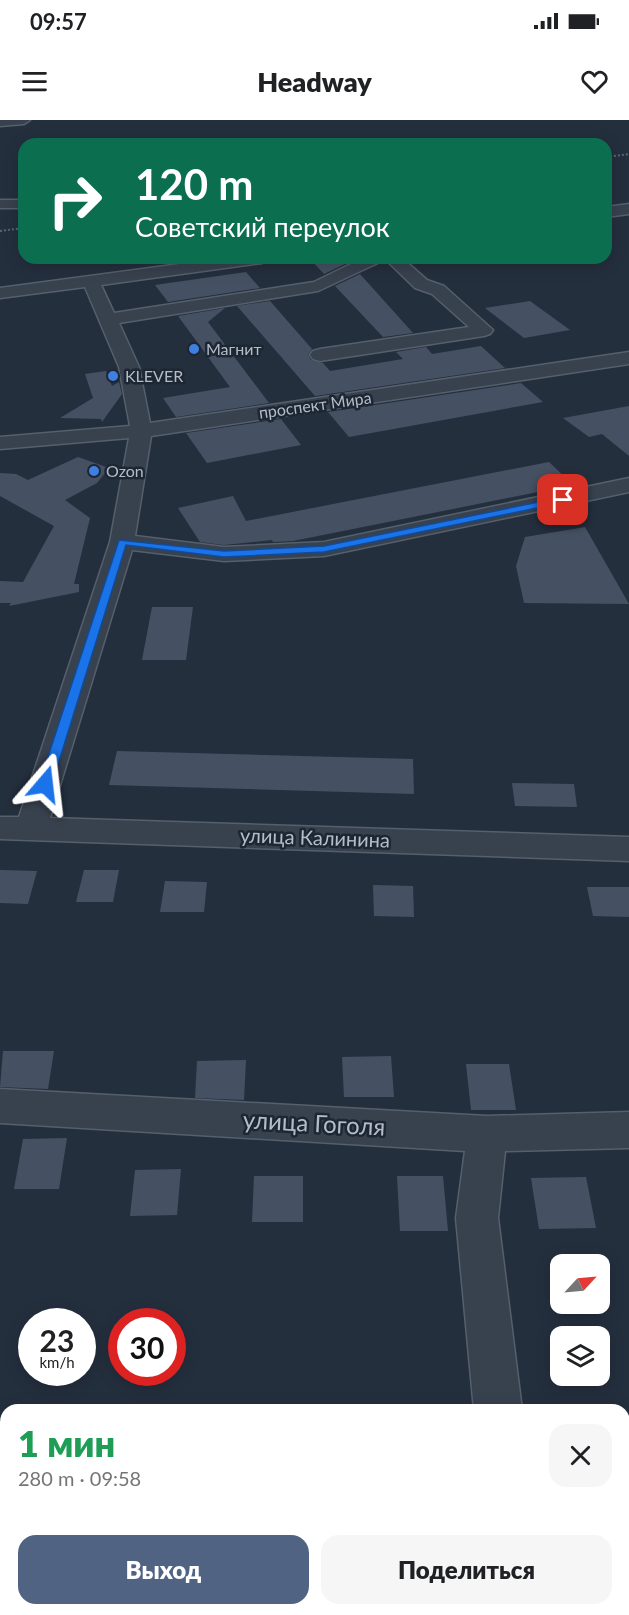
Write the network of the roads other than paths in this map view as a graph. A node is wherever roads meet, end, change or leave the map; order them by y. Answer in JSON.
{"nodes":[{"id":1,"x":24,"y":120,"type":"edge"},
{"id":2,"x":0,"y":122,"type":"edge"},
{"id":3,"x":0,"y":204,"type":"edge"},
{"id":4,"x":18,"y":204,"type":"edge"},
{"id":5,"x":629,"y":209,"type":"edge"},
{"id":6,"x":612,"y":211,"type":"edge"},
{"id":7,"x":217,"y":264,"type":"edge"},
{"id":8,"x":364,"y":264,"type":"edge"},
{"id":9,"x":399,"y":264,"type":"edge"},
{"id":10,"x":91,"y":281,"type":"junction"},
{"id":11,"x":0,"y":293,"type":"edge"},
{"id":12,"x":108,"y":319,"type":"junction"},
{"id":13,"x":320,"y":355,"type":"dead end"},
{"id":14,"x":629,"y":358,"type":"edge"},
{"id":15,"x":141,"y":430,"type":"junction"},
{"id":16,"x":0,"y":443,"type":"edge"},
{"id":17,"x":629,"y":485,"type":"edge"},
{"id":18,"x":122,"y":542,"type":"junction"},
{"id":19,"x":16,"y":828,"type":"edge"},
{"id":20,"x":629,"y":849,"type":"edge"},
{"id":21,"x":0,"y":1106,"type":"edge"},
{"id":22,"x":629,"y":1130,"type":"edge"},
{"id":23,"x":487,"y":1134,"type":"junction"},
{"id":24,"x":497,"y":1404,"type":"edge"}],
"edges":[{"from":1,"to":2,"type":"street"},
{"from":3,"to":4,"type":"street"},
{"from":5,"to":6,"type":"street"},
{"from":7,"to":10,"type":"street"},
{"from":8,"to":12,"type":"street"},
{"from":9,"to":13,"type":"street"},
{"from":10,"to":11,"type":"street"},
{"from":10,"to":12,"type":"street"},
{"from":12,"to":15,"type":"street"},
{"from":14,"to":15,"type":"street","name":"проспект Мира"},
{"from":15,"to":16,"type":"street","name":"проспект Мира"},
{"from":15,"to":18,"type":"street"},
{"from":17,"to":18,"type":"street"},
{"from":18,"to":19,"type":"street"},
{"from":19,"to":20,"type":"street","name":"улица Калинина"},
{"from":21,"to":23,"type":"street","name":"улица Гоголя"},
{"from":22,"to":23,"type":"street","name":"улица Гоголя"},
{"from":23,"to":24,"type":"street"}]}
